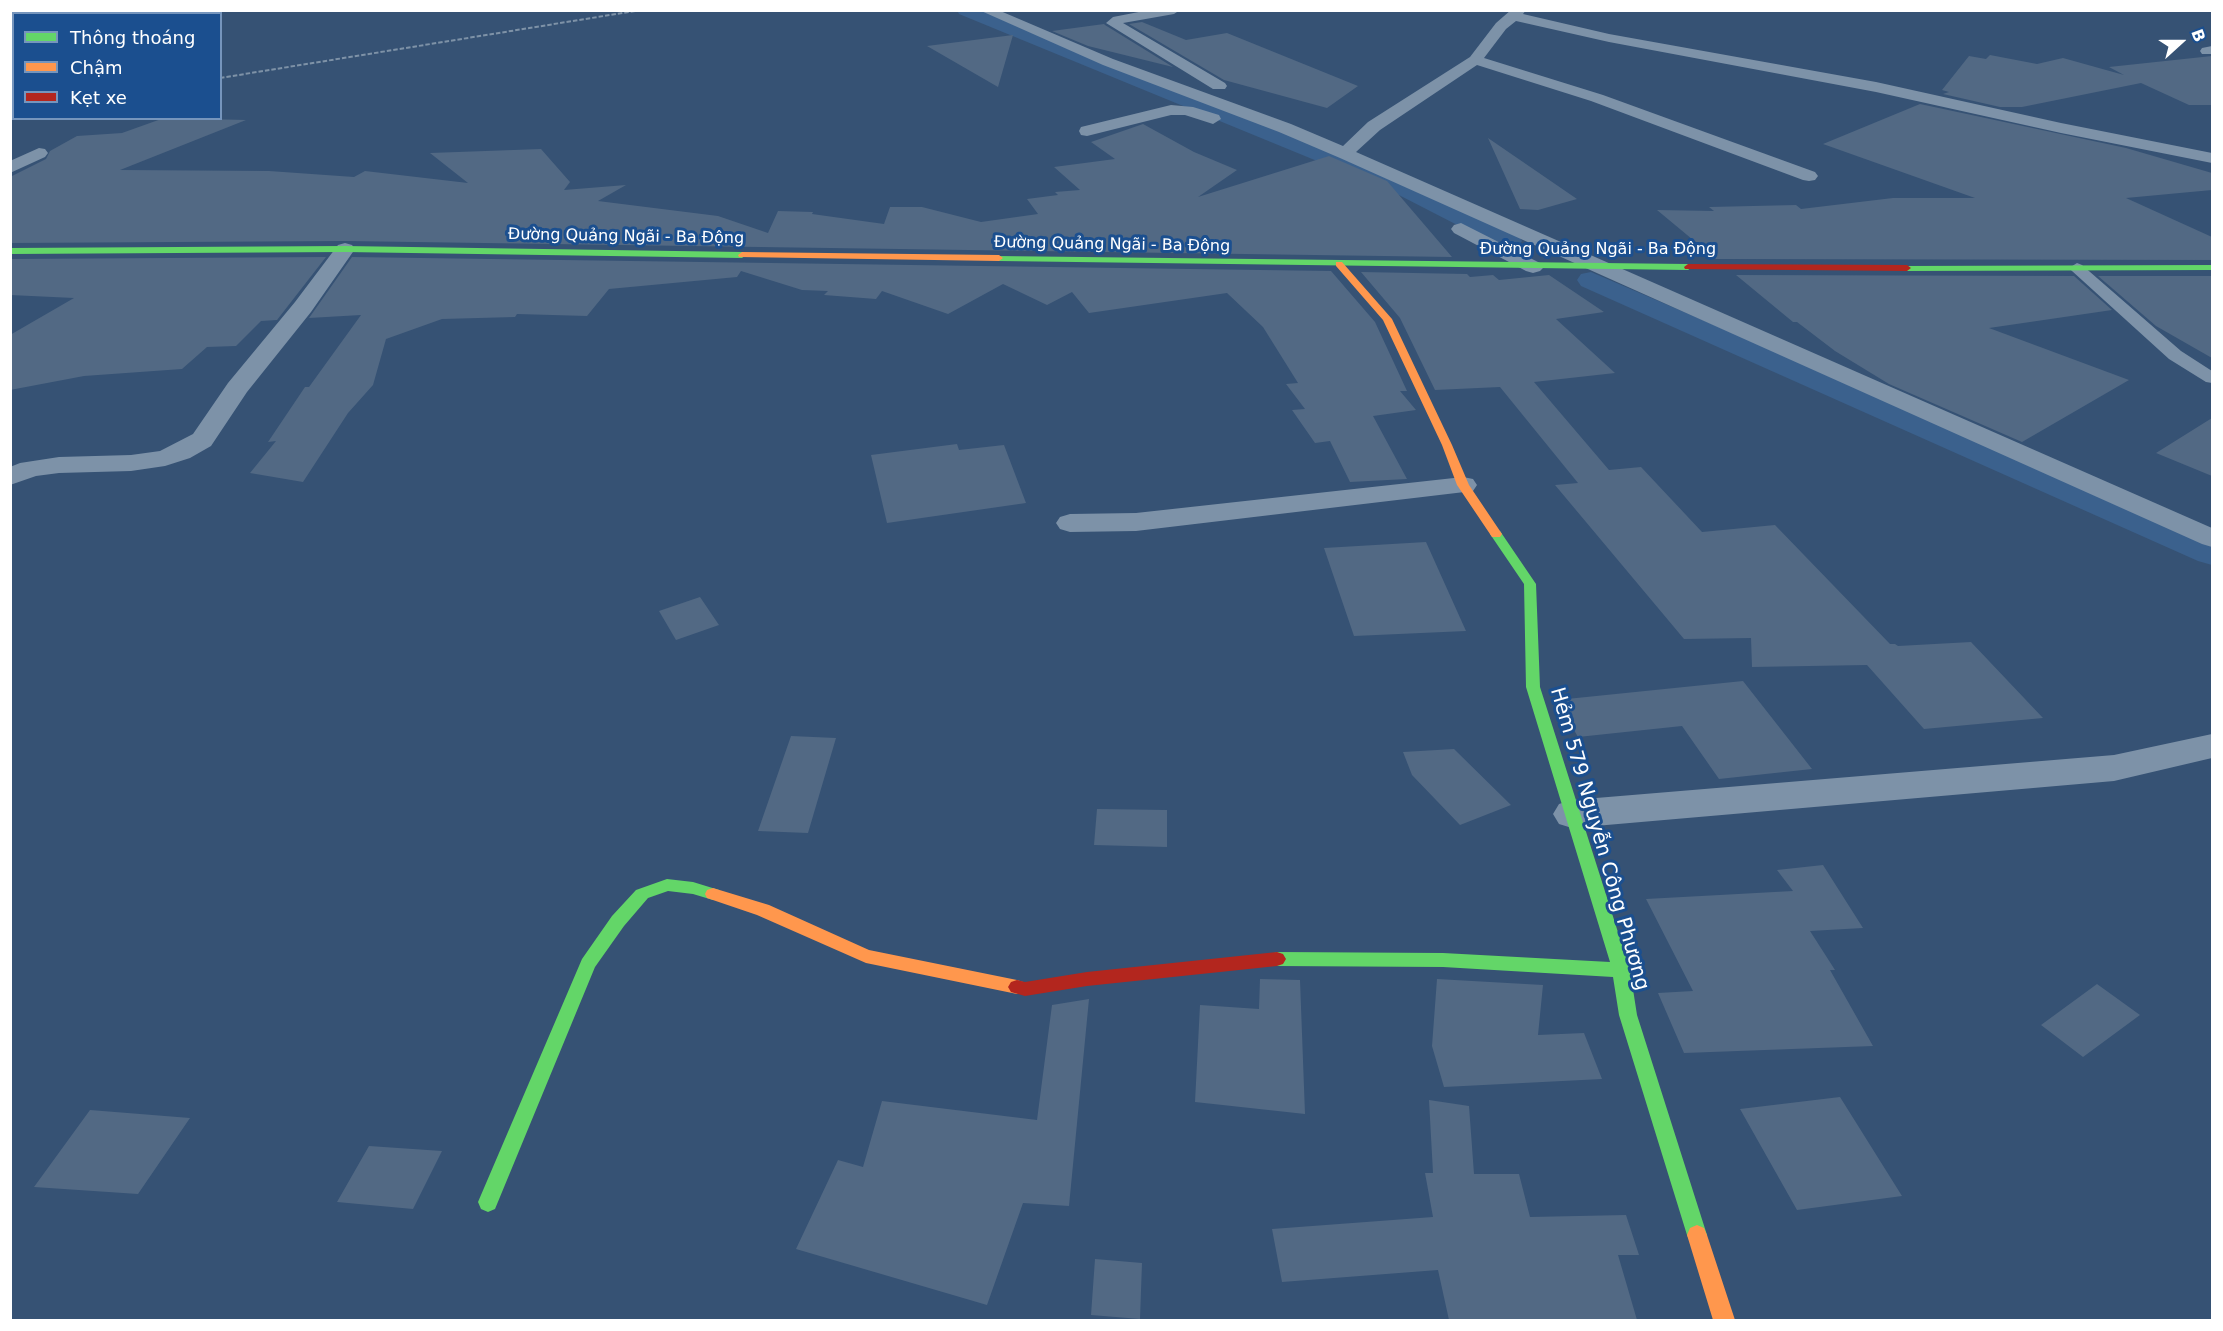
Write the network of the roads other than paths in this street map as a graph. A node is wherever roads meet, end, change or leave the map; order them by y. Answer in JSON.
{"nodes":[{"id":1,"x":985,"y":10,"type":"edge"},
{"id":2,"x":1174,"y":10,"type":"edge"},
{"id":3,"x":1515,"y":12,"type":"edge"},
{"id":4,"x":1475,"y":60,"type":"junction"},
{"id":5,"x":1805,"y":62,"type":"dead end"},
{"id":6,"x":1978,"y":110,"type":"junction"},
{"id":7,"x":1218,"y":114,"type":"junction"},
{"id":8,"x":1087,"y":131,"type":"dead end"},
{"id":9,"x":39,"y":153,"type":"dead end"},
{"id":10,"x":1346,"y":154,"type":"junction"},
{"id":11,"x":2212,"y":158,"type":"edge"},
{"id":12,"x":10,"y":168,"type":"edge"},
{"id":13,"x":1809,"y":176,"type":"dead end"},
{"id":14,"x":1448,"y":223,"type":"dead end"},
{"id":15,"x":345,"y":249,"type":"junction"},
{"id":16,"x":10,"y":251,"type":"edge"},
{"id":17,"x":1339,"y":264,"type":"junction"},
{"id":18,"x":1533,"y":267,"type":"junction"},
{"id":19,"x":1599,"y":267,"type":"junction"},
{"id":20,"x":2077,"y":267,"type":"junction"},
{"id":21,"x":2212,"y":268,"type":"edge"},
{"id":22,"x":2212,"y":378,"type":"edge"},
{"id":23,"x":10,"y":477,"type":"edge"},
{"id":24,"x":1463,"y":485,"type":"junction"},
{"id":25,"x":1070,"y":523,"type":"dead end"},
{"id":26,"x":2212,"y":538,"type":"edge"},
{"id":27,"x":2212,"y":746,"type":"edge"},
{"id":28,"x":1572,"y":814,"type":"junction"},
{"id":29,"x":1621,"y":970,"type":"junction"},
{"id":30,"x":488,"y":1202,"type":"dead end"},
{"id":31,"x":1724,"y":1320,"type":"edge"}],
"edges":[{"from":1,"to":7,"type":"street"},
{"from":2,"to":7,"type":"street"},
{"from":3,"to":4,"type":"street"},
{"from":3,"to":6,"type":"street"},
{"from":4,"to":10,"type":"street"},
{"from":4,"to":13,"type":"street"},
{"from":5,"to":6,"type":"street"},
{"from":6,"to":11,"type":"street"},
{"from":7,"to":8,"type":"street"},
{"from":7,"to":10,"type":"street"},
{"from":9,"to":12,"type":"street"},
{"from":10,"to":19,"type":"street"},
{"from":14,"to":18,"type":"street"},
{"from":15,"to":16,"type":"main road","name":"Đường Quảng Ngãi - Ba Động"},
{"from":15,"to":17,"type":"main road","name":"Đường Quảng Ngãi - Ba Động"},
{"from":15,"to":23,"type":"street"},
{"from":17,"to":18,"type":"main road","name":"Đường Quảng Ngãi - Ba Động"},
{"from":17,"to":24,"type":"main road","name":"Hẻm 579 Nguyễn Công Phương"},
{"from":18,"to":19,"type":"main road","name":"Đường Quảng Ngãi - Ba Động"},
{"from":19,"to":20,"type":"main road","name":"Đường Quảng Ngãi - Ba Động"},
{"from":19,"to":26,"type":"street"},
{"from":20,"to":21,"type":"main road","name":"Đường Quảng Ngãi - Ba Động"},
{"from":20,"to":22,"type":"lane"},
{"from":24,"to":25,"type":"street"},
{"from":24,"to":28,"type":"main road","name":"Hẻm 579 Nguyễn Công Phương"},
{"from":27,"to":28,"type":"street"},
{"from":28,"to":29,"type":"main road","name":"Hẻm 579 Nguyễn Công Phương"},
{"from":29,"to":30,"type":"main road"},
{"from":29,"to":31,"type":"main road","name":"Hẻm 579 Nguyễn Công Phương"}]}
